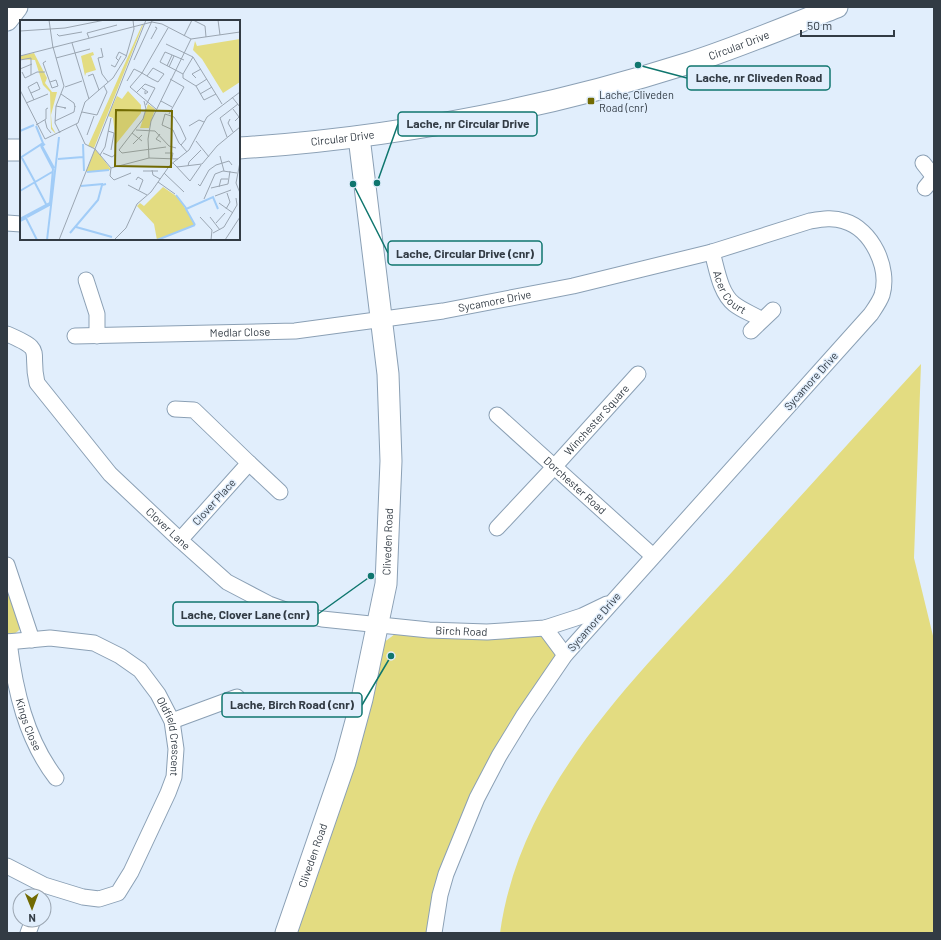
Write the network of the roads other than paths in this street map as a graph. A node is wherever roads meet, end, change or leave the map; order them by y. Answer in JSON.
{"nodes":[{"id":1,"x":17,"y":7,"type":"edge"},
{"id":2,"x":836,"y":7,"type":"edge"},
{"id":3,"x":7,"y":20,"type":"edge"},
{"id":4,"x":359,"y":137,"type":"junction"},
{"id":5,"x":240,"y":148,"type":"edge"},
{"id":6,"x":7,"y":150,"type":"edge"},
{"id":7,"x":20,"y":150,"type":"edge"},
{"id":8,"x":923,"y":163,"type":"dead end"},
{"id":9,"x":931,"y":181,"type":"edge"},
{"id":10,"x":7,"y":223,"type":"edge"},
{"id":11,"x":20,"y":224,"type":"edge"},
{"id":12,"x":712,"y":252,"type":"junction"},
{"id":13,"x":86,"y":280,"type":"dead end"},
{"id":14,"x":381,"y":319,"type":"junction"},
{"id":15,"x":751,"y":331,"type":"dead end"},
{"id":16,"x":7,"y":334,"type":"edge"},
{"id":17,"x":75,"y":336,"type":"dead end"},
{"id":18,"x":97,"y":336,"type":"junction"},
{"id":19,"x":638,"y":374,"type":"dead end"},
{"id":20,"x":181,"y":405,"type":"dead end"},
{"id":21,"x":497,"y":415,"type":"dead end"},
{"id":22,"x":249,"y":463,"type":"junction"},
{"id":23,"x":555,"y":466,"type":"junction"},
{"id":24,"x":280,"y":492,"type":"dead end"},
{"id":25,"x":497,"y":528,"type":"dead end"},
{"id":26,"x":180,"y":540,"type":"junction"},
{"id":27,"x":653,"y":556,"type":"junction"},
{"id":28,"x":7,"y":565,"type":"edge"},
{"id":29,"x":613,"y":600,"type":"junction"},
{"id":30,"x":378,"y":626,"type":"junction"},
{"id":31,"x":545,"y":628,"type":"junction"},
{"id":32,"x":32,"y":640,"type":"junction"},
{"id":33,"x":8,"y":642,"type":"edge"},
{"id":34,"x":565,"y":655,"type":"junction"},
{"id":35,"x":237,"y":697,"type":"dead end"},
{"id":36,"x":172,"y":720,"type":"junction"},
{"id":37,"x":56,"y":778,"type":"dead end"},
{"id":38,"x":7,"y":866,"type":"edge"},
{"id":39,"x":39,"y":888,"type":"edge"},
{"id":40,"x":52,"y":892,"type":"edge"},
{"id":41,"x":286,"y":933,"type":"edge"},
{"id":42,"x":434,"y":933,"type":"edge"}],
"edges":[{"from":1,"to":3,"type":"street"},
{"from":2,"to":4,"type":"street","name":"Circular Drive"},
{"from":4,"to":5,"type":"street","name":"Circular Drive"},
{"from":4,"to":14,"type":"street","name":"Cliveden Road"},
{"from":6,"to":7,"type":"street"},
{"from":8,"to":9,"type":"street"},
{"from":10,"to":11,"type":"street"},
{"from":12,"to":14,"type":"street","name":"Sycamore Drive"},
{"from":12,"to":15,"type":"street","name":"Acer Court"},
{"from":12,"to":27,"type":"street","name":"Sycamore Drive"},
{"from":13,"to":18,"type":"street"},
{"from":14,"to":18,"type":"street","name":"Medlar Close"},
{"from":14,"to":30,"type":"street","name":"Cliveden Road"},
{"from":16,"to":26,"type":"street","name":"Clover Lane"},
{"from":17,"to":18,"type":"street","name":"Medlar Close"},
{"from":19,"to":23,"type":"street","name":"Winchester Square"},
{"from":20,"to":22,"type":"street"},
{"from":21,"to":23,"type":"street","name":"Dorchester Road"},
{"from":22,"to":24,"type":"street"},
{"from":22,"to":26,"type":"street","name":"Clover Place"},
{"from":23,"to":25,"type":"street","name":"Winchester Square"},
{"from":23,"to":27,"type":"street","name":"Dorchester Road"},
{"from":26,"to":30,"type":"street","name":"Clover Lane"},
{"from":27,"to":29,"type":"street","name":"Sycamore Drive"},
{"from":28,"to":32,"type":"street"},
{"from":29,"to":31,"type":"street","name":"Birch Road"},
{"from":29,"to":34,"type":"street","name":"Sycamore Drive"},
{"from":30,"to":31,"type":"street","name":"Birch Road"},
{"from":30,"to":41,"type":"street","name":"Cliveden Road"},
{"from":31,"to":34,"type":"street"},
{"from":32,"to":33,"type":"street","name":"Oldfield Crescent"},
{"from":32,"to":36,"type":"street","name":"Oldfield Crescent"},
{"from":33,"to":37,"type":"street","name":"Kings Close"},
{"from":34,"to":42,"type":"street","name":"Sycamore Drive"},
{"from":35,"to":36,"type":"street"},
{"from":36,"to":40,"type":"street","name":"Oldfield Crescent"},
{"from":38,"to":39,"type":"street","name":"Oldfield Crescent"}]}
